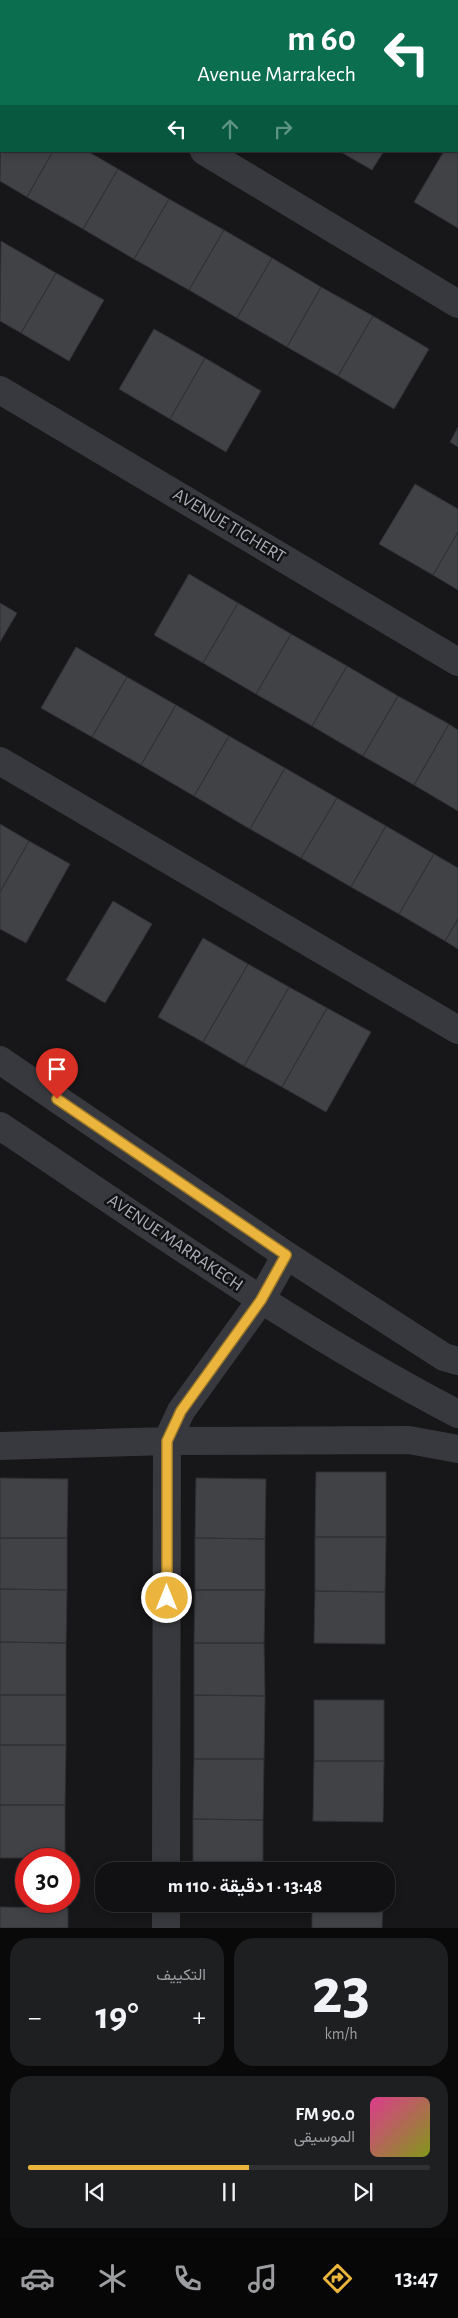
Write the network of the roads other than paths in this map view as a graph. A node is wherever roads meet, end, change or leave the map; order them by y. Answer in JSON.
{"nodes":[{"id":1,"x":206,"y":152,"type":"edge"},
{"id":2,"x":458,"y":304,"type":"edge"},
{"id":3,"x":0,"y":390,"type":"edge"},
{"id":4,"x":458,"y":662,"type":"edge"},
{"id":5,"x":0,"y":761,"type":"edge"},
{"id":6,"x":458,"y":1030,"type":"edge"},
{"id":7,"x":2,"y":1067,"type":"edge"},
{"id":8,"x":0,"y":1126,"type":"edge"},
{"id":9,"x":286,"y":1255,"type":"junction"},
{"id":10,"x":261,"y":1300,"type":"junction"},
{"id":11,"x":458,"y":1361,"type":"edge"},
{"id":12,"x":458,"y":1414,"type":"edge"},
{"id":13,"x":167,"y":1441,"type":"junction"},
{"id":14,"x":0,"y":1446,"type":"edge"},
{"id":15,"x":458,"y":1449,"type":"edge"},
{"id":16,"x":166,"y":1862,"type":"edge"},
{"id":17,"x":166,"y":1912,"type":"edge"},
{"id":18,"x":166,"y":1928,"type":"edge"}],
"edges":[{"from":1,"to":2,"type":"street"},
{"from":3,"to":4,"type":"street","name":"AVENUE TIGHERT"},
{"from":5,"to":6,"type":"street"},
{"from":7,"to":9,"type":"street"},
{"from":8,"to":10,"type":"street","name":"AVENUE MARRAKECH"},
{"from":9,"to":10,"type":"street"},
{"from":9,"to":11,"type":"street"},
{"from":10,"to":12,"type":"street","name":"AVENUE MARRAKECH"},
{"from":10,"to":13,"type":"street"},
{"from":13,"to":14,"type":"street"},
{"from":13,"to":15,"type":"street"},
{"from":13,"to":16,"type":"street"},
{"from":17,"to":18,"type":"street"}]}
